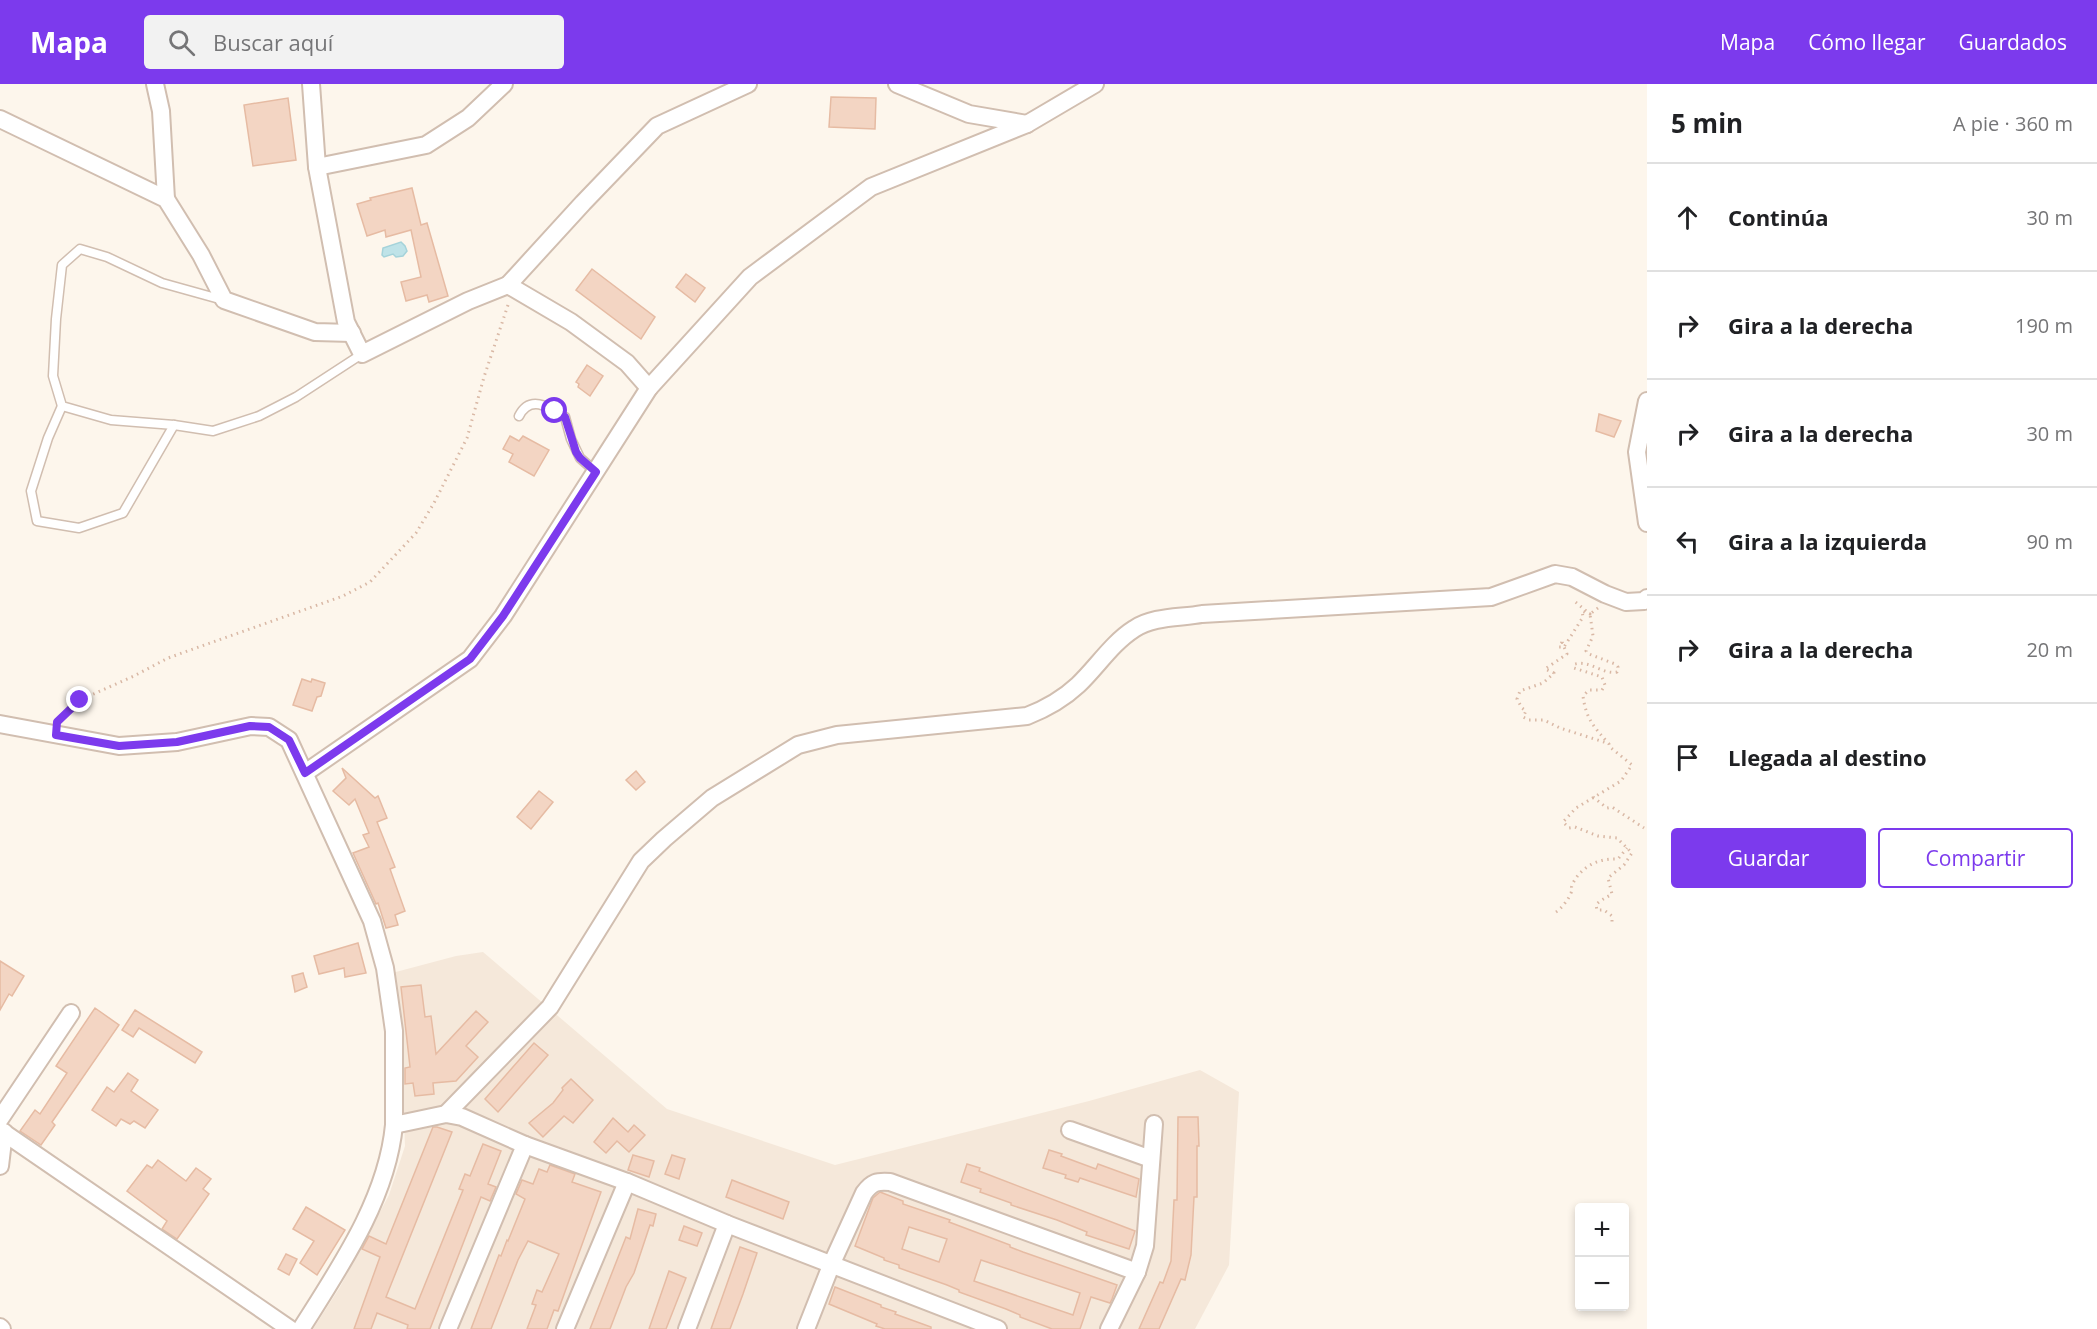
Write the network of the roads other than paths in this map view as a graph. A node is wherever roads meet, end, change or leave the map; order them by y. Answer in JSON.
{"nodes":[{"id":1,"x":155,"y":84,"type":"edge"},
{"id":2,"x":311,"y":84,"type":"edge"},
{"id":3,"x":504,"y":84,"type":"edge"},
{"id":4,"x":748,"y":84,"type":"edge"},
{"id":5,"x":897,"y":84,"type":"edge"},
{"id":6,"x":1095,"y":84,"type":"edge"},
{"id":7,"x":0,"y":119,"type":"edge"},
{"id":8,"x":1027,"y":124,"type":"junction"},
{"id":9,"x":317,"y":167,"type":"junction"},
{"id":10,"x":166,"y":199,"type":"junction"},
{"id":11,"x":511,"y":287,"type":"junction"},
{"id":12,"x":224,"y":300,"type":"junction"},
{"id":13,"x":352,"y":333,"type":"junction"},
{"id":14,"x":362,"y":354,"type":"junction"},
{"id":15,"x":649,"y":388,"type":"junction"},
{"id":16,"x":1647,"y":401,"type":"edge"},
{"id":17,"x":62,"y":406,"type":"junction"},
{"id":18,"x":519,"y":416,"type":"dead end"},
{"id":19,"x":174,"y":425,"type":"junction"},
{"id":20,"x":596,"y":472,"type":"junction"},
{"id":21,"x":1647,"y":523,"type":"edge"},
{"id":22,"x":1647,"y":598,"type":"edge"},
{"id":23,"x":0,"y":724,"type":"edge"},
{"id":24,"x":305,"y":773,"type":"junction"},
{"id":25,"x":71,"y":1013,"type":"dead end"},
{"id":26,"x":446,"y":1114,"type":"junction"},
{"id":27,"x":1154,"y":1124,"type":"dead end"},
{"id":28,"x":394,"y":1125,"type":"junction"},
{"id":29,"x":1,"y":1127,"type":"edge"},
{"id":30,"x":1070,"y":1130,"type":"dead end"},
{"id":31,"x":525,"y":1145,"type":"junction"},
{"id":32,"x":1151,"y":1160,"type":"junction"},
{"id":33,"x":0,"y":1166,"type":"edge"},
{"id":34,"x":627,"y":1182,"type":"junction"},
{"id":35,"x":727,"y":1224,"type":"junction"},
{"id":36,"x":832,"y":1263,"type":"junction"},
{"id":37,"x":1137,"y":1272,"type":"junction"},
{"id":38,"x":290,"y":1329,"type":"edge"},
{"id":39,"x":301,"y":1329,"type":"edge"},
{"id":40,"x":448,"y":1329,"type":"edge"},
{"id":41,"x":565,"y":1329,"type":"edge"},
{"id":42,"x":687,"y":1329,"type":"edge"},
{"id":43,"x":806,"y":1329,"type":"edge"},
{"id":44,"x":998,"y":1329,"type":"edge"},
{"id":45,"x":1109,"y":1329,"type":"edge"}],
"edges":[{"from":1,"to":10,"type":"street"},
{"from":2,"to":9,"type":"street"},
{"from":3,"to":9,"type":"street"},
{"from":4,"to":11,"type":"street"},
{"from":5,"to":8,"type":"street"},
{"from":6,"to":8,"type":"street"},
{"from":7,"to":10,"type":"street"},
{"from":8,"to":15,"type":"street"},
{"from":9,"to":13,"type":"street"},
{"from":10,"to":12,"type":"street"},
{"from":11,"to":14,"type":"street"},
{"from":11,"to":15,"type":"street"},
{"from":12,"to":13,"type":"street"},
{"from":12,"to":17,"type":"lane"},
{"from":13,"to":14,"type":"street"},
{"from":14,"to":19,"type":"lane"},
{"from":15,"to":20,"type":"street"},
{"from":16,"to":21,"type":"street"},
{"from":17,"to":19,"type":"lane"},
{"from":17,"to":19,"type":"lane"},
{"from":18,"to":20,"type":"lane"},
{"from":20,"to":24,"type":"street"},
{"from":22,"to":26,"type":"street"},
{"from":23,"to":24,"type":"street"},
{"from":24,"to":28,"type":"street"},
{"from":25,"to":29,"type":"street"},
{"from":26,"to":28,"type":"street"},
{"from":26,"to":31,"type":"street"},
{"from":27,"to":32,"type":"street"},
{"from":28,"to":39,"type":"street"},
{"from":29,"to":33,"type":"street"},
{"from":29,"to":38,"type":"street"},
{"from":30,"to":32,"type":"street"},
{"from":31,"to":34,"type":"street"},
{"from":31,"to":40,"type":"street"},
{"from":32,"to":37,"type":"street"},
{"from":34,"to":35,"type":"street"},
{"from":34,"to":41,"type":"street"},
{"from":35,"to":36,"type":"street"},
{"from":35,"to":42,"type":"street"},
{"from":36,"to":37,"type":"street"},
{"from":36,"to":43,"type":"street"},
{"from":36,"to":44,"type":"street"},
{"from":37,"to":45,"type":"street"}]}
